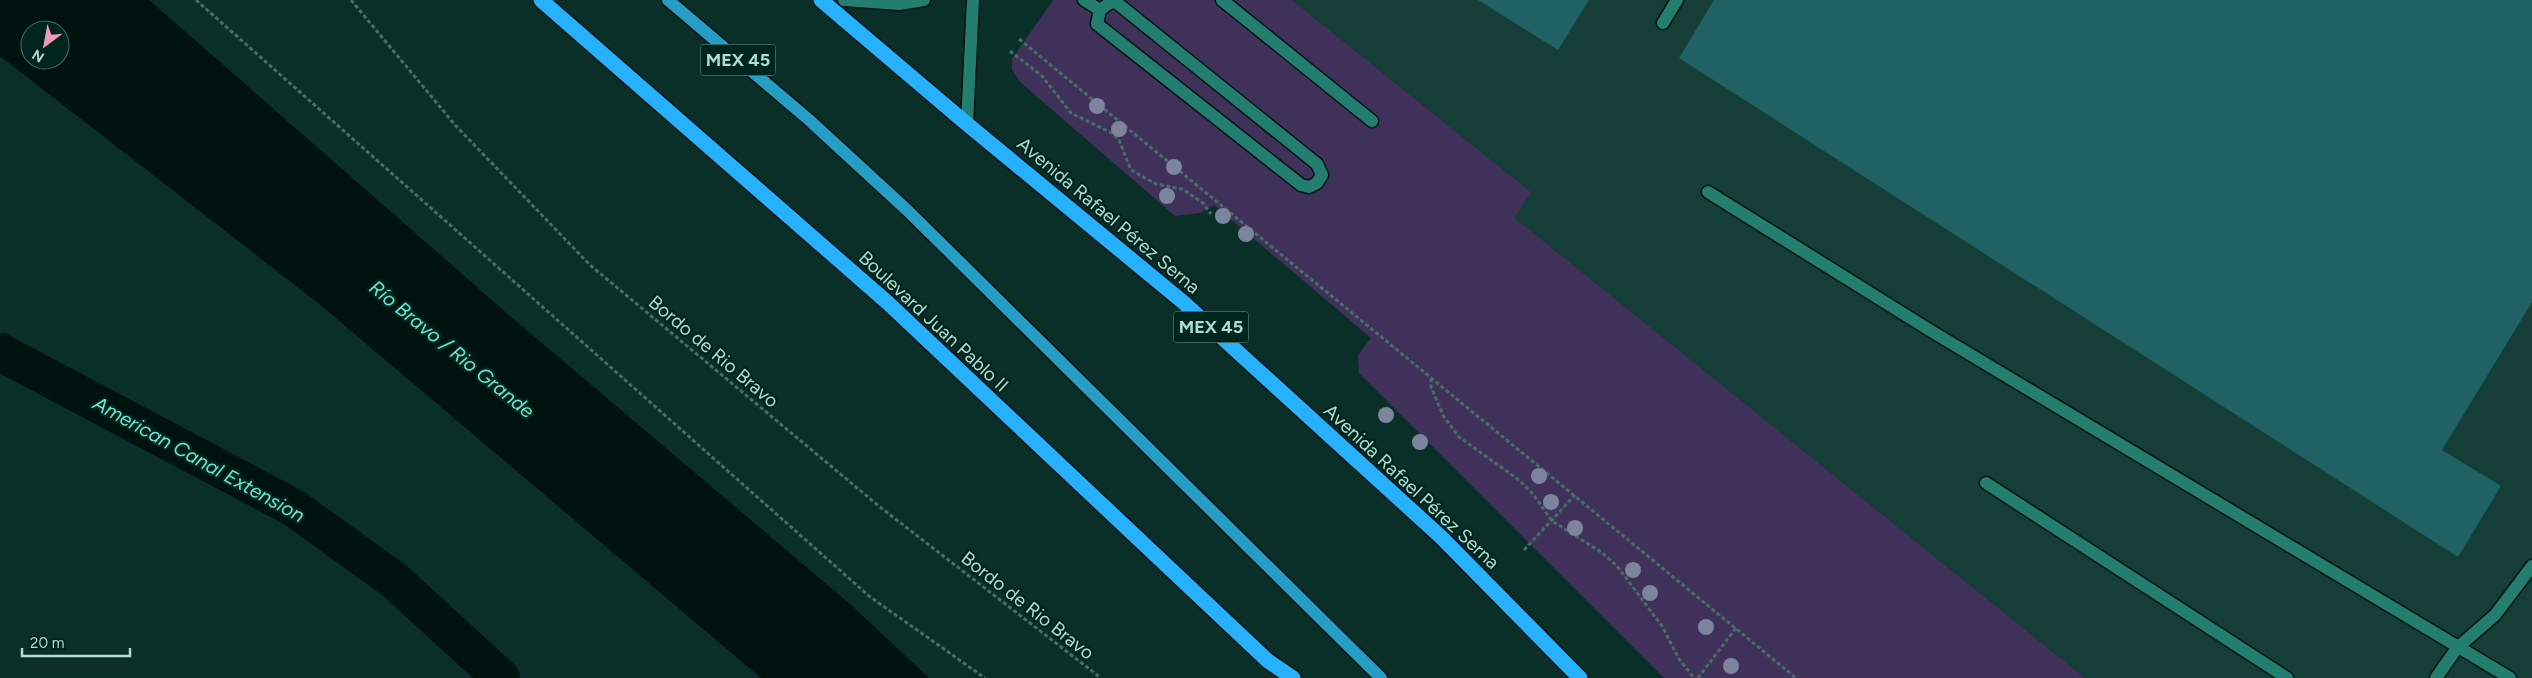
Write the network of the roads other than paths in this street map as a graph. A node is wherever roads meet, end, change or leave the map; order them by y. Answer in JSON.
{"nodes":[{"id":1,"x":540,"y":0,"type":"edge"},
{"id":2,"x":668,"y":0,"type":"edge"},
{"id":3,"x":821,"y":0,"type":"edge"},
{"id":4,"x":844,"y":0,"type":"edge"},
{"id":5,"x":924,"y":0,"type":"edge"},
{"id":6,"x":973,"y":0,"type":"edge"},
{"id":7,"x":1084,"y":0,"type":"edge"},
{"id":8,"x":1222,"y":0,"type":"edge"},
{"id":9,"x":1678,"y":0,"type":"edge"},
{"id":10,"x":1118,"y":2,"type":"edge"},
{"id":11,"x":1100,"y":10,"type":"junction"},
{"id":12,"x":1663,"y":23,"type":"dead end"},
{"id":13,"x":1372,"y":121,"type":"dead end"},
{"id":14,"x":966,"y":124,"type":"junction"},
{"id":15,"x":1708,"y":192,"type":"dead end"},
{"id":16,"x":1986,"y":483,"type":"dead end"},
{"id":17,"x":2532,"y":566,"type":"edge"},
{"id":18,"x":2457,"y":648,"type":"junction"},
{"id":19,"x":1293,"y":678,"type":"edge"},
{"id":20,"x":1381,"y":678,"type":"edge"},
{"id":21,"x":1580,"y":678,"type":"edge"},
{"id":22,"x":2287,"y":678,"type":"edge"},
{"id":23,"x":2436,"y":678,"type":"edge"},
{"id":24,"x":2510,"y":678,"type":"edge"}],
"edges":[{"from":1,"to":19,"type":"highway","name":"Boulevard Juan Pablo II"},
{"from":2,"to":20,"type":"main road","number":"MEX 45"},
{"from":3,"to":14,"type":"highway","name":"Avenida Rafael Pérez Serna","number":"MEX 45"},
{"from":4,"to":5,"type":"street"},
{"from":6,"to":14,"type":"street"},
{"from":7,"to":11,"type":"street"},
{"from":8,"to":13,"type":"street"},
{"from":9,"to":12,"type":"street"},
{"from":10,"to":11,"type":"street"},
{"from":10,"to":11,"type":"street"},
{"from":14,"to":21,"type":"highway","name":"Avenida Rafael Pérez Serna","number":"MEX 45"},
{"from":15,"to":18,"type":"street"},
{"from":16,"to":22,"type":"street"},
{"from":17,"to":18,"type":"street"},
{"from":18,"to":23,"type":"street"},
{"from":18,"to":24,"type":"street"}]}
